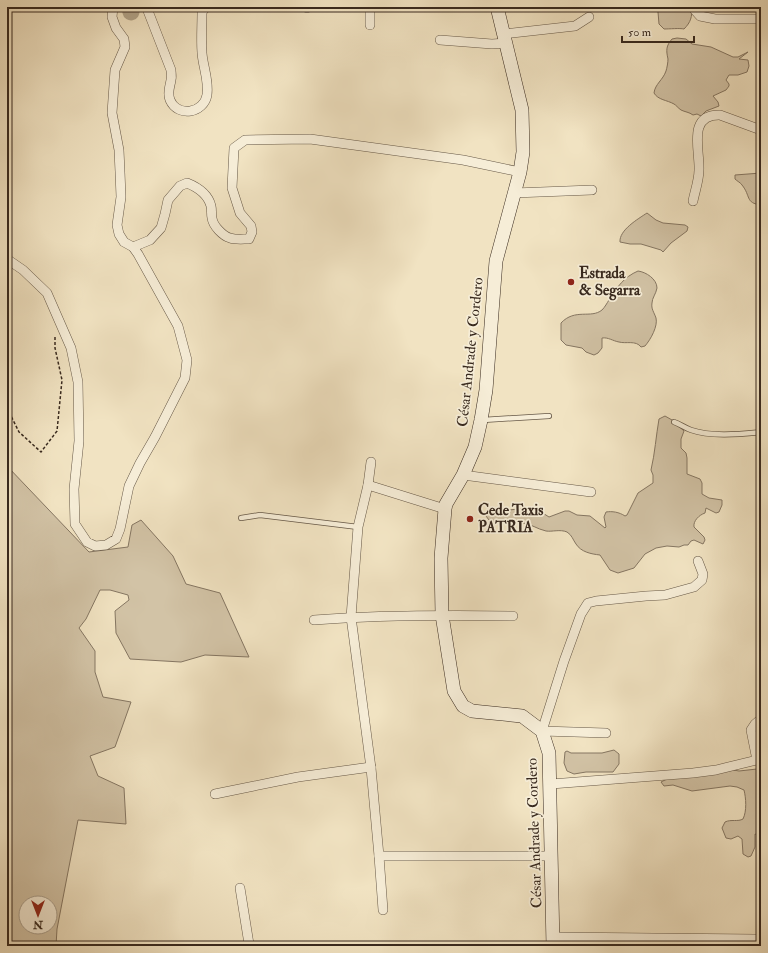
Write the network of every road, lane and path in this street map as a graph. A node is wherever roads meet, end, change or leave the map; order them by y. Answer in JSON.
{"nodes":[{"id":1,"x":113,"y":7,"type":"edge"},
{"id":2,"x":148,"y":7,"type":"edge"},
{"id":3,"x":206,"y":7,"type":"edge"},
{"id":4,"x":370,"y":7,"type":"edge"},
{"id":5,"x":497,"y":7,"type":"edge"},
{"id":6,"x":692,"y":7,"type":"edge"},
{"id":7,"x":589,"y":17,"type":"dead end"},
{"id":8,"x":761,"y":19,"type":"edge"},
{"id":9,"x":370,"y":26,"type":"dead end"},
{"id":10,"x":505,"y":39,"type":"junction"},
{"id":11,"x":440,"y":40,"type":"dead end"},
{"id":12,"x":761,"y":130,"type":"edge"},
{"id":13,"x":520,"y":172,"type":"junction"},
{"id":14,"x":592,"y":190,"type":"dead end"},
{"id":15,"x":514,"y":193,"type":"junction"},
{"id":16,"x":693,"y":200,"type":"dead end"},
{"id":17,"x":133,"y":247,"type":"junction"},
{"id":18,"x":7,"y":260,"type":"edge"},
{"id":19,"x":55,"y":335,"type":"dead end"},
{"id":20,"x":7,"y":408,"type":"edge"},
{"id":21,"x":548,"y":416,"type":"dead end"},
{"id":22,"x":481,"y":420,"type":"junction"},
{"id":23,"x":674,"y":422,"type":"dead end"},
{"id":24,"x":761,"y":432,"type":"edge"},
{"id":25,"x":371,"y":462,"type":"dead end"},
{"id":26,"x":463,"y":475,"type":"junction"},
{"id":27,"x":368,"y":485,"type":"junction"},
{"id":28,"x":591,"y":492,"type":"dead end"},
{"id":29,"x":445,"y":509,"type":"junction"},
{"id":30,"x":241,"y":518,"type":"dead end"},
{"id":31,"x":358,"y":527,"type":"junction"},
{"id":32,"x":698,"y":561,"type":"dead end"},
{"id":33,"x":442,"y":614,"type":"junction"},
{"id":34,"x":513,"y":616,"type":"dead end"},
{"id":35,"x":351,"y":617,"type":"junction"},
{"id":36,"x":314,"y":620,"type":"dead end"},
{"id":37,"x":761,"y":719,"type":"edge"},
{"id":38,"x":542,"y":731,"type":"junction"},
{"id":39,"x":606,"y":733,"type":"dead end"},
{"id":40,"x":759,"y":760,"type":"edge"},
{"id":41,"x":371,"y":767,"type":"junction"},
{"id":42,"x":551,"y":784,"type":"junction"},
{"id":43,"x":215,"y":794,"type":"dead end"},
{"id":44,"x":379,"y":856,"type":"junction"},
{"id":45,"x":552,"y":856,"type":"junction"},
{"id":46,"x":240,"y":888,"type":"dead end"},
{"id":47,"x":383,"y":910,"type":"dead end"},
{"id":48,"x":755,"y":939,"type":"dead end"},
{"id":49,"x":553,"y":941,"type":"edge"},
{"id":50,"x":251,"y":946,"type":"edge"}],
"edges":[{"from":1,"to":17,"type":"street"},
{"from":2,"to":3,"type":"street"},
{"from":4,"to":9,"type":"street"},
{"from":5,"to":10,"type":"street","name":"César Andrade y Cordero"},
{"from":6,"to":8,"type":"street"},
{"from":7,"to":10,"type":"street"},
{"from":10,"to":11,"type":"street"},
{"from":10,"to":13,"type":"street","name":"César Andrade y Cordero"},
{"from":12,"to":16,"type":"street"},
{"from":13,"to":15,"type":"street","name":"César Andrade y Cordero"},
{"from":13,"to":17,"type":"street"},
{"from":14,"to":15,"type":"street"},
{"from":15,"to":22,"type":"street","name":"César Andrade y Cordero"},
{"from":17,"to":18,"type":"street"},
{"from":19,"to":20,"type":"path"},
{"from":21,"to":22,"type":"lane"},
{"from":22,"to":26,"type":"street","name":"César Andrade y Cordero"},
{"from":23,"to":24,"type":"lane"},
{"from":25,"to":27,"type":"street"},
{"from":26,"to":28,"type":"street"},
{"from":26,"to":29,"type":"street","name":"César Andrade y Cordero"},
{"from":27,"to":29,"type":"street"},
{"from":27,"to":31,"type":"street"},
{"from":29,"to":33,"type":"street","name":"César Andrade y Cordero"},
{"from":30,"to":31,"type":"lane"},
{"from":31,"to":35,"type":"street"},
{"from":32,"to":38,"type":"street"},
{"from":33,"to":34,"type":"street"},
{"from":33,"to":35,"type":"street"},
{"from":33,"to":38,"type":"street","name":"César Andrade y Cordero"},
{"from":35,"to":36,"type":"street"},
{"from":35,"to":41,"type":"street"},
{"from":37,"to":40,"type":"street"},
{"from":38,"to":39,"type":"street"},
{"from":38,"to":42,"type":"street","name":"César Andrade y Cordero"},
{"from":40,"to":42,"type":"street"},
{"from":41,"to":43,"type":"street"},
{"from":41,"to":44,"type":"street"},
{"from":42,"to":45,"type":"street","name":"César Andrade y Cordero"},
{"from":44,"to":45,"type":"street"},
{"from":44,"to":47,"type":"street"},
{"from":45,"to":49,"type":"street","name":"César Andrade y Cordero"},
{"from":46,"to":50,"type":"street"},
{"from":48,"to":49,"type":"street"}]}
